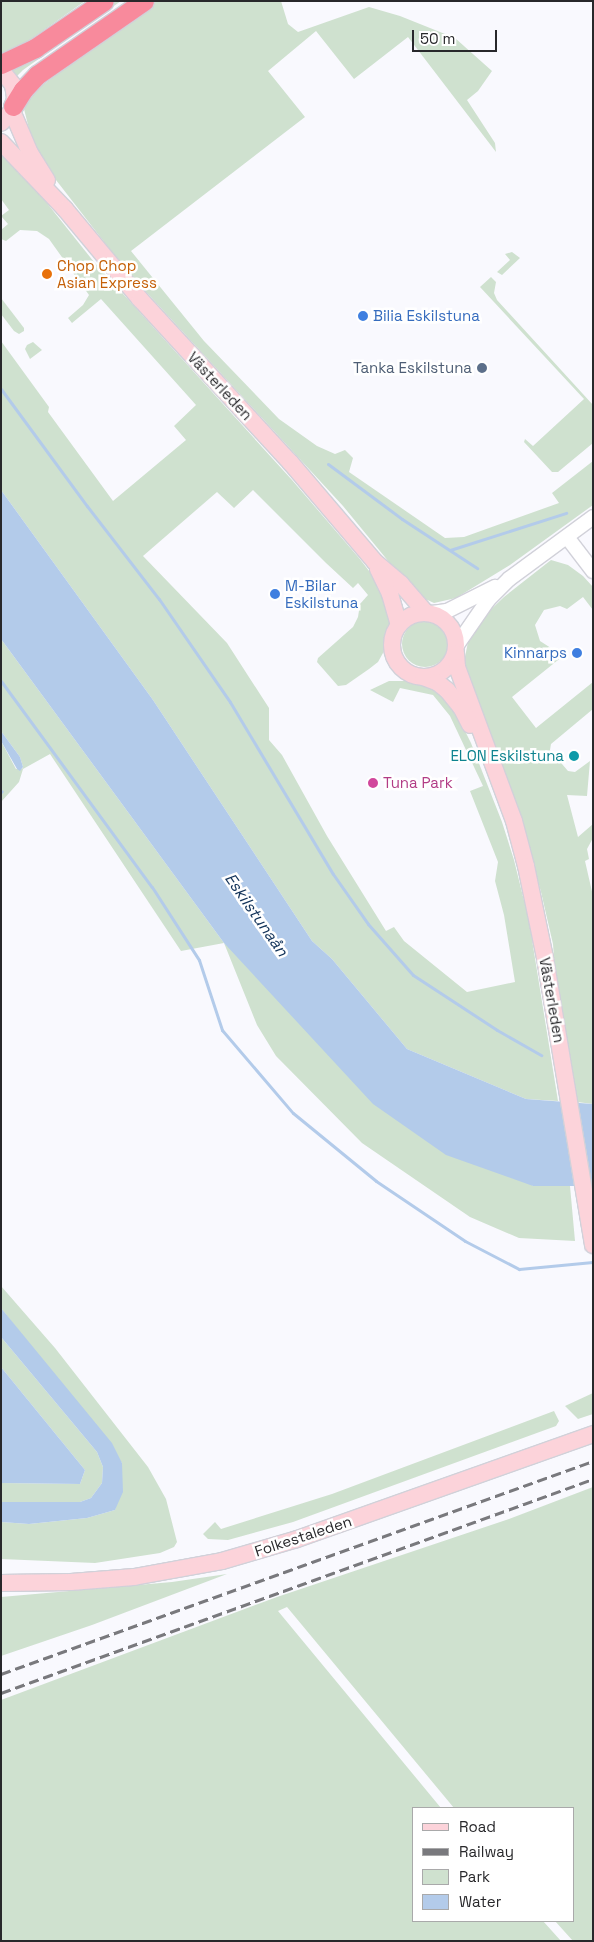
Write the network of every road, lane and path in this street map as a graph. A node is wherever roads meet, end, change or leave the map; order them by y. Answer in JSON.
{"nodes":[{"id":1,"x":104,"y":1,"type":"edge"},
{"id":2,"x":144,"y":1,"type":"edge"},
{"id":3,"x":1,"y":64,"type":"edge"},
{"id":4,"x":1,"y":70,"type":"edge"},
{"id":5,"x":9,"y":113,"type":"edge"},
{"id":6,"x":1,"y":142,"type":"edge"},
{"id":7,"x":65,"y":209,"type":"junction"},
{"id":8,"x":593,"y":517,"type":"edge"},
{"id":9,"x":567,"y":537,"type":"junction"},
{"id":10,"x":375,"y":562,"type":"junction"},
{"id":11,"x":593,"y":571,"type":"edge"},
{"id":12,"x":509,"y":579,"type":"junction"},
{"id":13,"x":429,"y":613,"type":"junction"},
{"id":14,"x":399,"y":625,"type":"junction"},
{"id":15,"x":456,"y":649,"type":"junction"},
{"id":16,"x":423,"y":677,"type":"junction"},
{"id":17,"x":490,"y":760,"type":"junction"},
{"id":18,"x":593,"y":1245,"type":"edge"},
{"id":19,"x":593,"y":1434,"type":"edge"},
{"id":20,"x":1,"y":1583,"type":"edge"}],
"edges":[{"from":1,"to":3,"type":"highway"},
{"from":2,"to":5,"type":"highway"},
{"from":4,"to":5,"type":"main road","name":"Västerleden"},
{"from":5,"to":7,"type":"main road","name":"Västerleden"},
{"from":6,"to":7,"type":"main road","name":"Västerleden"},
{"from":7,"to":10,"type":"main road","name":"Västerleden"},
{"from":8,"to":9,"type":"street"},
{"from":9,"to":11,"type":"street"},
{"from":9,"to":12,"type":"street"},
{"from":10,"to":13,"type":"main road","name":"Västerleden"},
{"from":10,"to":14,"type":"main road","name":"Västerleden"},
{"from":12,"to":13,"type":"street"},
{"from":12,"to":15,"type":"street"},
{"from":13,"to":14,"type":"main road"},
{"from":13,"to":15,"type":"main road"},
{"from":14,"to":16,"type":"main road"},
{"from":15,"to":16,"type":"main road"},
{"from":15,"to":17,"type":"main road","name":"Västerleden"},
{"from":16,"to":17,"type":"main road","name":"Västerleden"},
{"from":17,"to":18,"type":"main road","name":"Västerleden"},
{"from":19,"to":20,"type":"main road","name":"Folkestaleden"}]}
